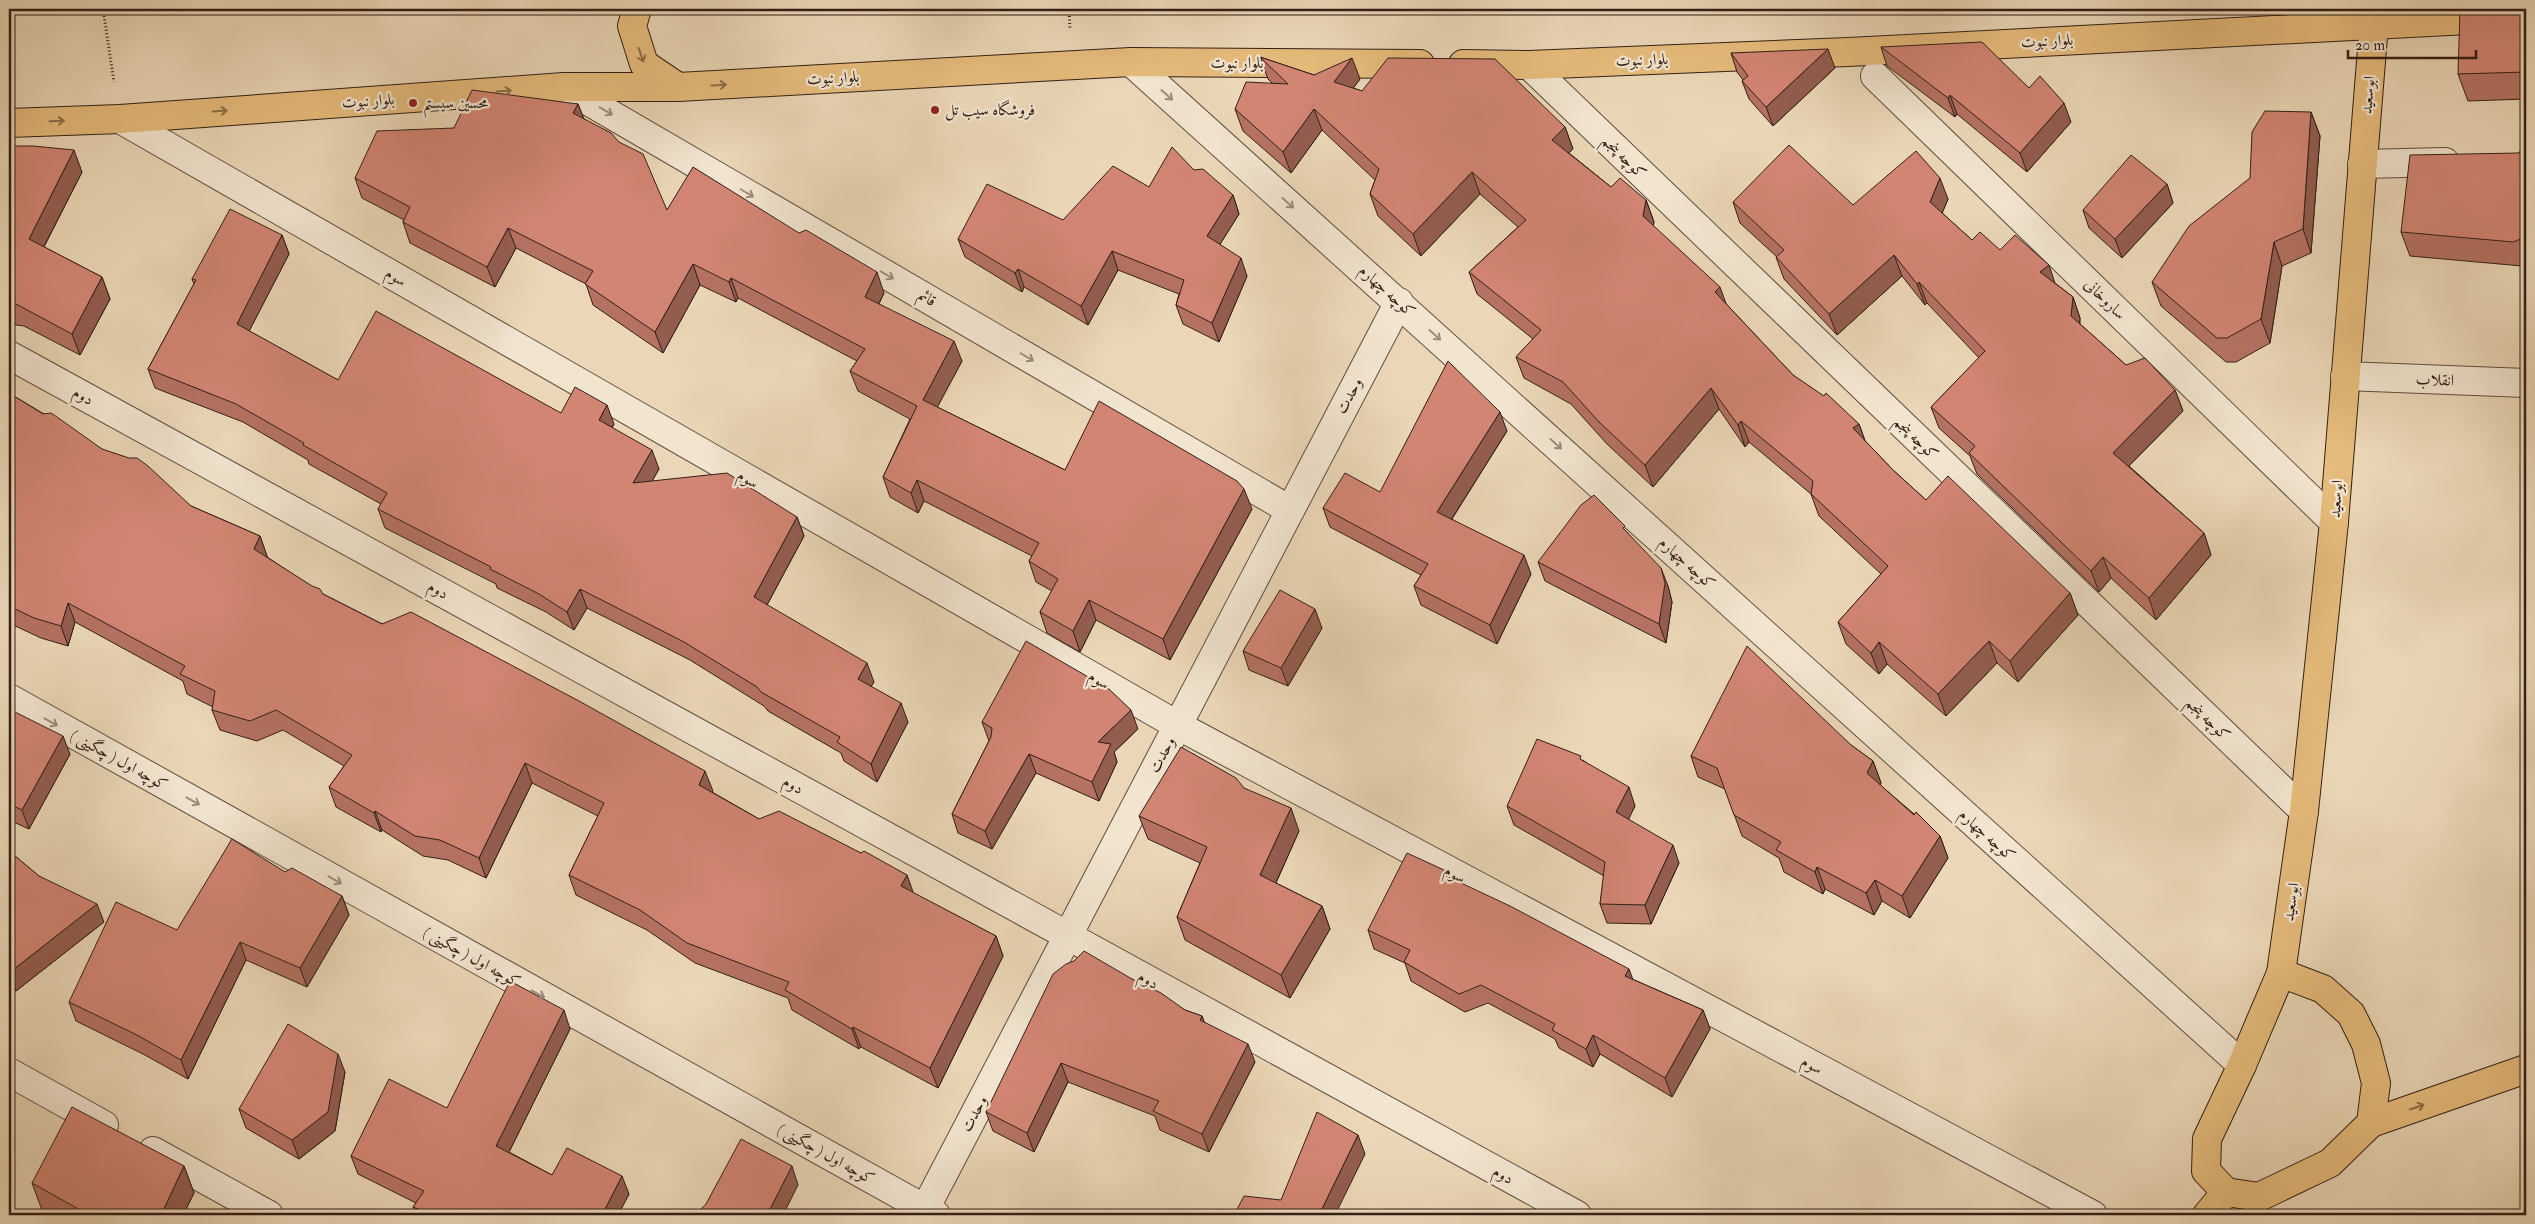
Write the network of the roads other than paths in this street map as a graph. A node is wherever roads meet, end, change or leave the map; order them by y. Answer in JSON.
{"nodes":[{"id":1,"x":637,"y":9,"type":"edge"},
{"id":2,"x":2526,"y":17,"type":"edge"},
{"id":3,"x":2374,"y":24,"type":"junction"},
{"id":4,"x":1131,"y":62,"type":"junction"},
{"id":5,"x":1529,"y":64,"type":"junction"},
{"id":6,"x":1875,"y":76,"type":"dead end"},
{"id":7,"x":564,"y":86,"type":"junction"},
{"id":8,"x":678,"y":87,"type":"junction"},
{"id":9,"x":120,"y":119,"type":"junction"},
{"id":10,"x":9,"y":123,"type":"edge"},
{"id":11,"x":2468,"y":162,"type":"edge"},
{"id":12,"x":2362,"y":164,"type":"junction"},
{"id":13,"x":1399,"y":302,"type":"junction"},
{"id":14,"x":9,"y":355,"type":"edge"},
{"id":15,"x":2345,"y":376,"type":"junction"},
{"id":16,"x":2526,"y":383,"type":"edge"},
{"id":17,"x":1290,"y":510,"type":"junction"},
{"id":18,"x":2334,"y":522,"type":"junction"},
{"id":19,"x":9,"y":698,"type":"edge"},
{"id":20,"x":1177,"y":725,"type":"junction"},
{"id":21,"x":2304,"y":811,"type":"junction"},
{"id":22,"x":1068,"y":935,"type":"junction"},
{"id":23,"x":2281,"y":973,"type":"junction"},
{"id":24,"x":2242,"y":1065,"type":"junction"},
{"id":25,"x":2526,"y":1068,"type":"edge"},
{"id":26,"x":9,"y":1072,"type":"edge"},
{"id":27,"x":2371,"y":1123,"type":"junction"},
{"id":28,"x":2226,"y":1192,"type":"junction"},
{"id":29,"x":228,"y":1205,"type":"edge"},
{"id":30,"x":930,"y":1212,"type":"edge"},
{"id":31,"x":269,"y":1215,"type":"edge"},
{"id":32,"x":1578,"y":1215,"type":"edge"},
{"id":33,"x":2094,"y":1215,"type":"edge"},
{"id":34,"x":2207,"y":1215,"type":"edge"}],
"edges":[{"from":1,"to":8,"type":"main road","one_way":true},
{"from":2,"to":3,"type":"main road","name":"بلوار نبوت"},
{"from":3,"to":5,"type":"main road","name":"بلوار نبوت"},
{"from":3,"to":12,"type":"main road","name":"ابوسعید"},
{"from":4,"to":5,"type":"main road","name":"بلوار نبوت"},
{"from":8,"to":4,"type":"main road","name":"بلوار نبوت","one_way":true},
{"from":4,"to":13,"type":"street","name":"کوچه چهارم","one_way":true},
{"from":5,"to":21,"type":"street","name":"کوچه پنجم"},
{"from":6,"to":18,"type":"street","name":"ساروخانی"},
{"from":7,"to":8,"type":"main road","name":"بلوار نبوت"},
{"from":9,"to":7,"type":"main road","name":"بلوار نبوت","one_way":true},
{"from":7,"to":17,"type":"street","name":"قائم","one_way":true},
{"from":10,"to":9,"type":"main road","name":"بلوار نبوت","one_way":true},
{"from":9,"to":20,"type":"street","name":"سوم"},
{"from":11,"to":12,"type":"street"},
{"from":12,"to":15,"type":"main road","name":"ابوسعید"},
{"from":13,"to":17,"type":"street","name":"وحدت"},
{"from":13,"to":24,"type":"street","name":"کوچه چهارم","one_way":true},
{"from":14,"to":22,"type":"street","name":"دوم"},
{"from":15,"to":16,"type":"street","name":"انقلاب"},
{"from":15,"to":18,"type":"main road","name":"ابوسعید"},
{"from":17,"to":20,"type":"street","name":"وحدت"},
{"from":18,"to":21,"type":"main road","name":"ابوسعید"},
{"from":19,"to":30,"type":"street","name":"کوچه اول ( چگینی )","one_way":true},
{"from":20,"to":22,"type":"street","name":"وحدت"},
{"from":20,"to":33,"type":"street","name":"سوم"},
{"from":21,"to":23,"type":"main road","name":"ابوسعید"},
{"from":22,"to":30,"type":"street","name":"وحدت"},
{"from":22,"to":32,"type":"street","name":"دوم"},
{"from":23,"to":24,"type":"main road","name":"ابوسعید"},
{"from":23,"to":27,"type":"main road"},
{"from":24,"to":28,"type":"main road","name":"ابوسعید"},
{"from":27,"to":25,"type":"main road","one_way":true},
{"from":26,"to":29,"type":"street"},
{"from":27,"to":28,"type":"main road"},
{"from":28,"to":34,"type":"main road"},
{"from":29,"to":31,"type":"street"}]}
